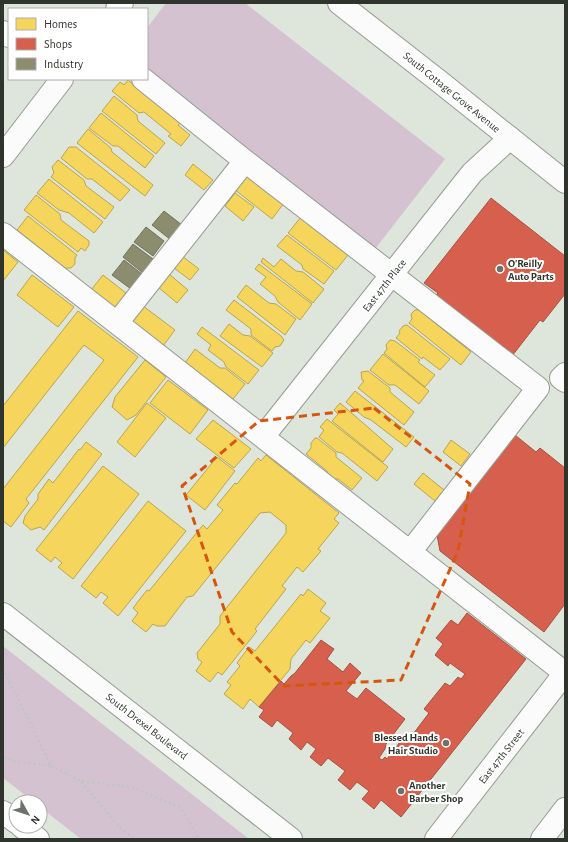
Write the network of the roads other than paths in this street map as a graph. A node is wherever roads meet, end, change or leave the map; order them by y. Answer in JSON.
{"nodes":[{"id":1,"x":339,"y":3,"type":"edge"},
{"id":2,"x":61,"y":80,"type":"edge"},
{"id":3,"x":144,"y":80,"type":"edge"},
{"id":4,"x":510,"y":138,"type":"junction"},
{"id":5,"x":3,"y":156,"type":"edge"},
{"id":6,"x":245,"y":161,"type":"junction"},
{"id":7,"x":565,"y":182,"type":"edge"},
{"id":8,"x":3,"y":234,"type":"edge"},
{"id":9,"x":392,"y":275,"type":"junction"},
{"id":10,"x":117,"y":323,"type":"junction"},
{"id":11,"x":565,"y":374,"type":"edge"},
{"id":12,"x":565,"y":381,"type":"edge"},
{"id":13,"x":263,"y":437,"type":"junction"},
{"id":14,"x":410,"y":552,"type":"junction"},
{"id":15,"x":3,"y":614,"type":"edge"},
{"id":16,"x":563,"y":681,"type":"edge"},
{"id":17,"x":565,"y":809,"type":"edge"},
{"id":18,"x":291,"y":839,"type":"edge"},
{"id":19,"x":436,"y":839,"type":"edge"},
{"id":20,"x":542,"y":839,"type":"edge"}],
"edges":[{"from":1,"to":4,"type":"street","name":"South Cottage Grove Avenue"},
{"from":2,"to":5,"type":"street"},
{"from":3,"to":6,"type":"street"},
{"from":4,"to":7,"type":"street","name":"South Cottage Grove Avenue"},
{"from":4,"to":9,"type":"street","name":"East 47th Place"},
{"from":6,"to":9,"type":"street"},
{"from":6,"to":10,"type":"street"},
{"from":8,"to":10,"type":"street"},
{"from":9,"to":13,"type":"street","name":"East 47th Place"},
{"from":9,"to":14,"type":"street"},
{"from":10,"to":13,"type":"street"},
{"from":11,"to":12,"type":"street"},
{"from":13,"to":14,"type":"street"},
{"from":14,"to":16,"type":"street"},
{"from":15,"to":18,"type":"street","name":"South Drexel Boulevard"},
{"from":16,"to":19,"type":"street","name":"East 47th Street"},
{"from":17,"to":20,"type":"street"}]}
